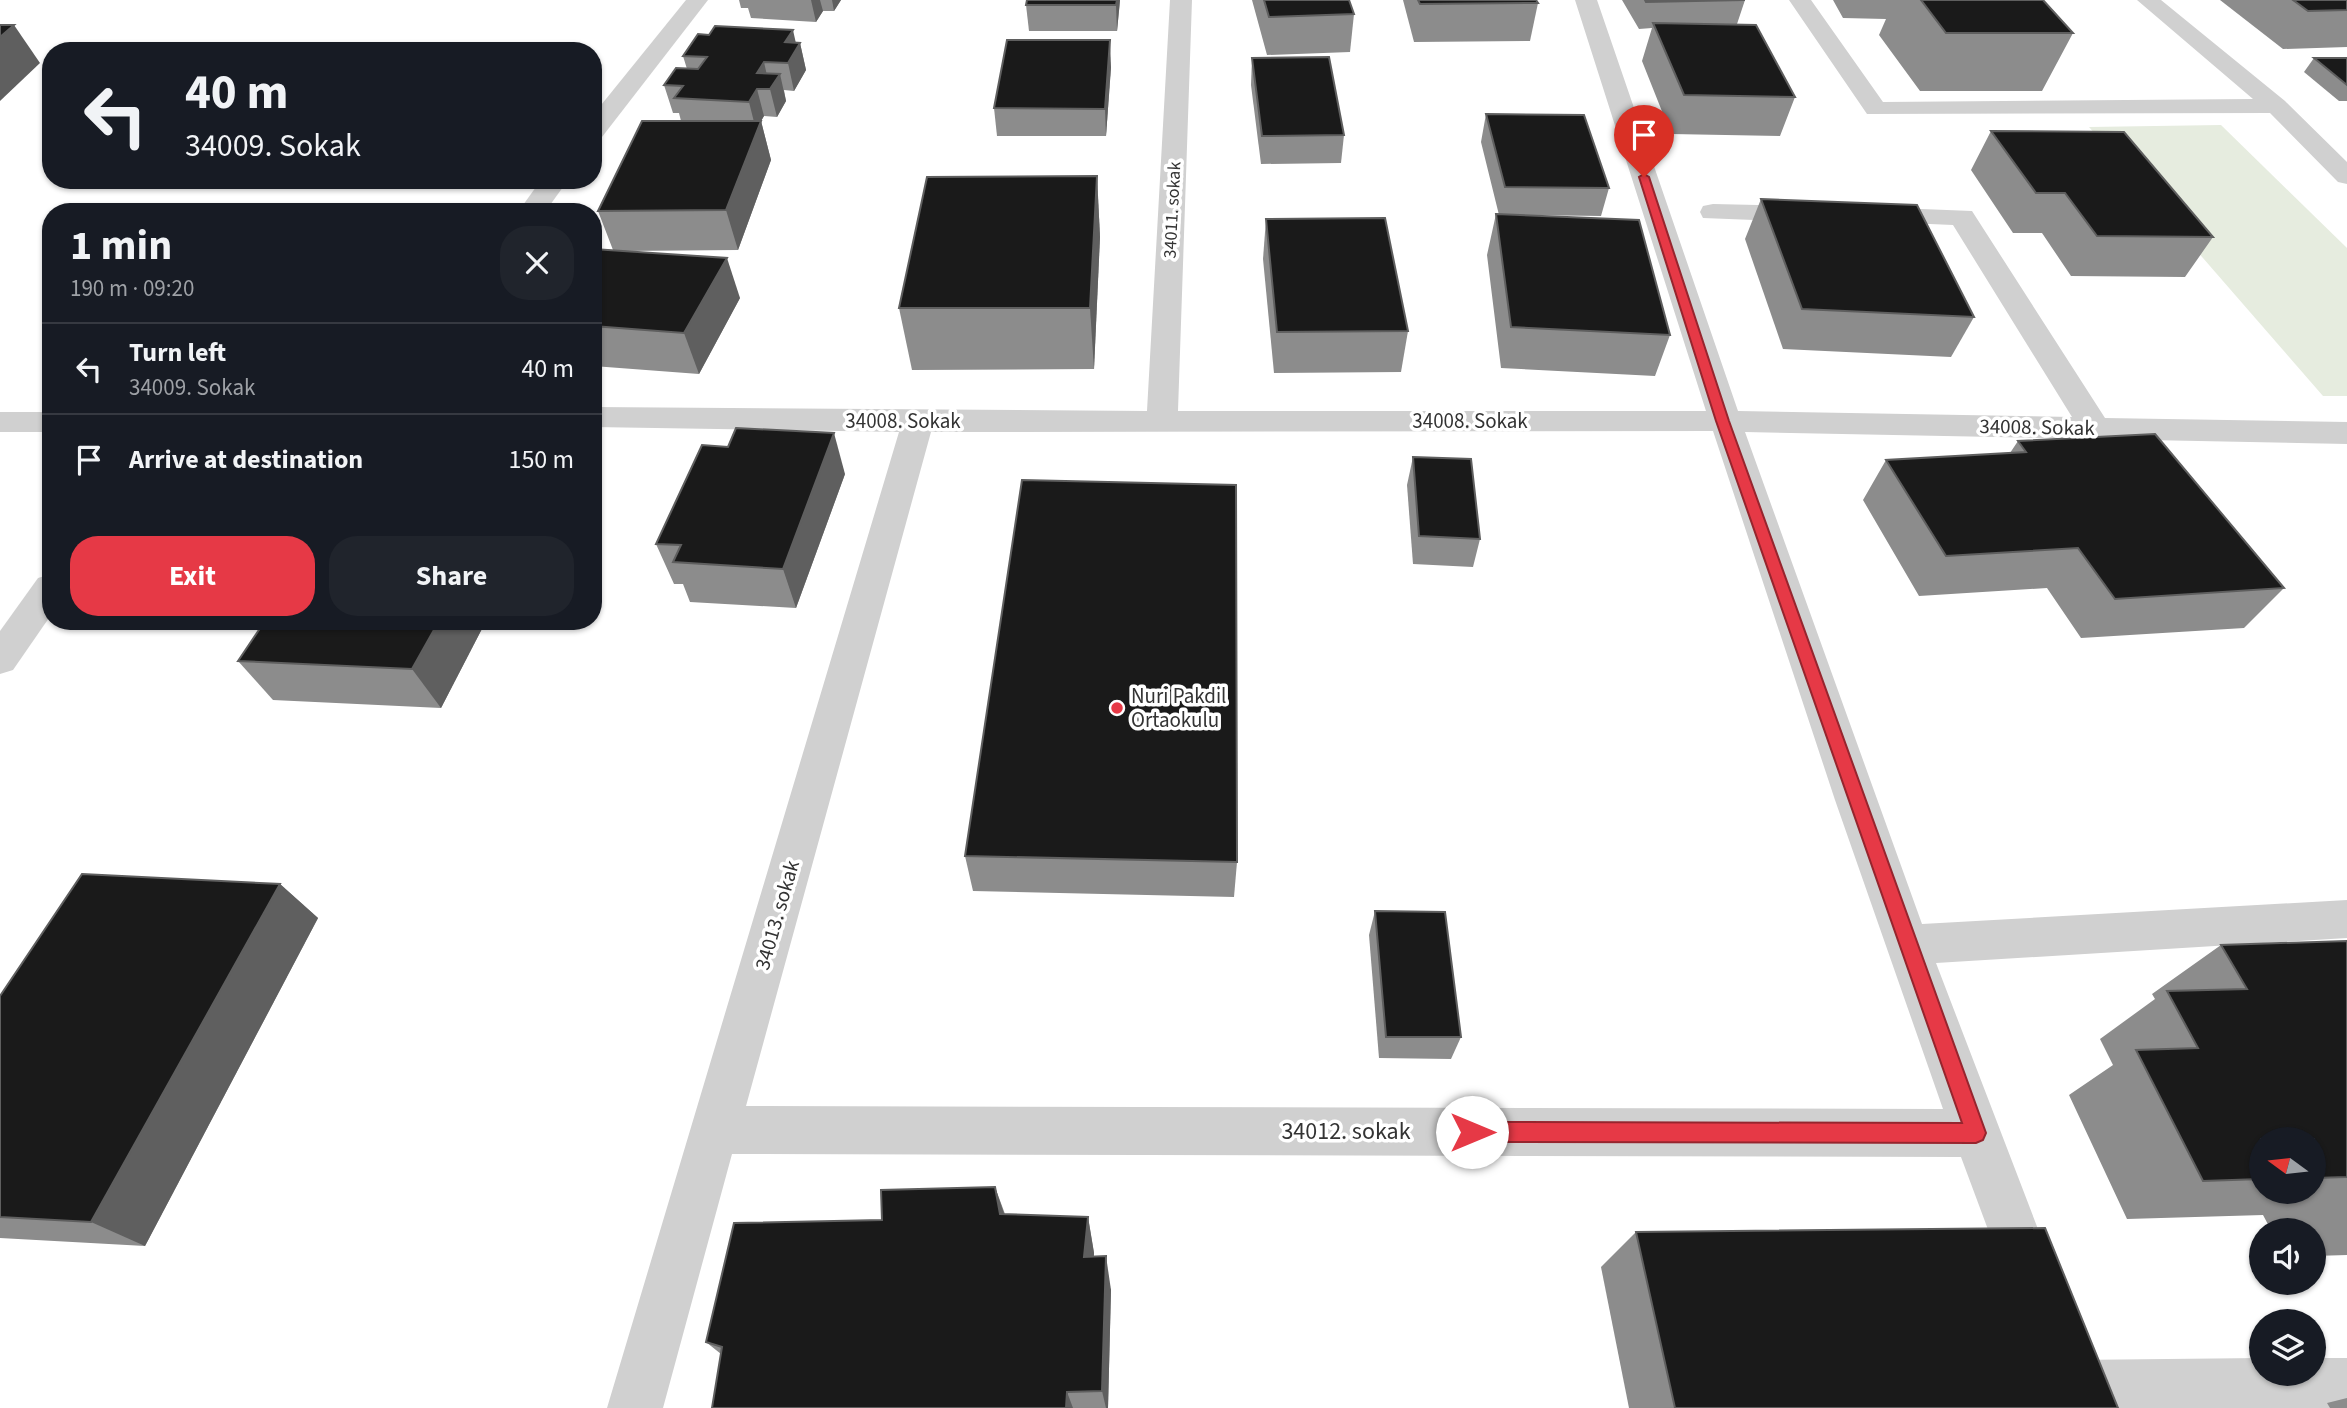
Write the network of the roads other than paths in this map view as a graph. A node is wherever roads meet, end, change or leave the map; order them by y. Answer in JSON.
{"nodes":[{"id":1,"x":697,"y":0,"type":"edge"},
{"id":2,"x":1181,"y":0,"type":"edge"},
{"id":3,"x":1586,"y":0,"type":"edge"},
{"id":4,"x":1800,"y":0,"type":"edge"},
{"id":5,"x":2148,"y":0,"type":"edge"},
{"id":6,"x":2276,"y":106,"type":"junction"},
{"id":7,"x":602,"y":121,"type":"edge"},
{"id":8,"x":2347,"y":176,"type":"edge"},
{"id":9,"x":1713,"y":212,"type":"dead end"},
{"id":10,"x":602,"y":417,"type":"edge"},
{"id":11,"x":1162,"y":420,"type":"junction"},
{"id":12,"x":1723,"y":421,"type":"junction"},
{"id":13,"x":0,"y":422,"type":"edge"},
{"id":14,"x":42,"y":422,"type":"edge"},
{"id":15,"x":918,"y":422,"type":"junction"},
{"id":16,"x":2095,"y":428,"type":"junction"},
{"id":17,"x":2347,"y":433,"type":"edge"},
{"id":18,"x":42,"y":600,"type":"edge"},
{"id":19,"x":0,"y":660,"type":"edge"},
{"id":20,"x":2347,"y":919,"type":"edge"},
{"id":21,"x":1909,"y":945,"type":"junction"},
{"id":22,"x":716,"y":1130,"type":"junction"},
{"id":23,"x":1976,"y":1133,"type":"junction"},
{"id":24,"x":2044,"y":1311,"type":"edge"},
{"id":25,"x":2071,"y":1381,"type":"edge"},
{"id":26,"x":2347,"y":1385,"type":"edge"},
{"id":27,"x":635,"y":1408,"type":"edge"}],
"edges":[{"from":1,"to":7,"type":"street"},
{"from":2,"to":11,"type":"street","name":"34011. sokak"},
{"from":3,"to":12,"type":"street"},
{"from":4,"to":6,"type":"street"},
{"from":5,"to":6,"type":"street"},
{"from":6,"to":8,"type":"street"},
{"from":9,"to":16,"type":"street"},
{"from":10,"to":15,"type":"street","name":"34008. Sokak"},
{"from":11,"to":12,"type":"street","name":"34008. Sokak"},
{"from":11,"to":15,"type":"street","name":"34008. Sokak"},
{"from":12,"to":16,"type":"street","name":"34008. Sokak"},
{"from":12,"to":21,"type":"street"},
{"from":13,"to":14,"type":"street"},
{"from":15,"to":22,"type":"street","name":"34013. sokak"},
{"from":16,"to":17,"type":"street","name":"34008. Sokak"},
{"from":18,"to":19,"type":"street"},
{"from":20,"to":21,"type":"street"},
{"from":21,"to":23,"type":"street"},
{"from":22,"to":23,"type":"street","name":"34012. sokak"},
{"from":22,"to":27,"type":"street","name":"34013. sokak"},
{"from":23,"to":24,"type":"street"},
{"from":25,"to":26,"type":"street"}]}
